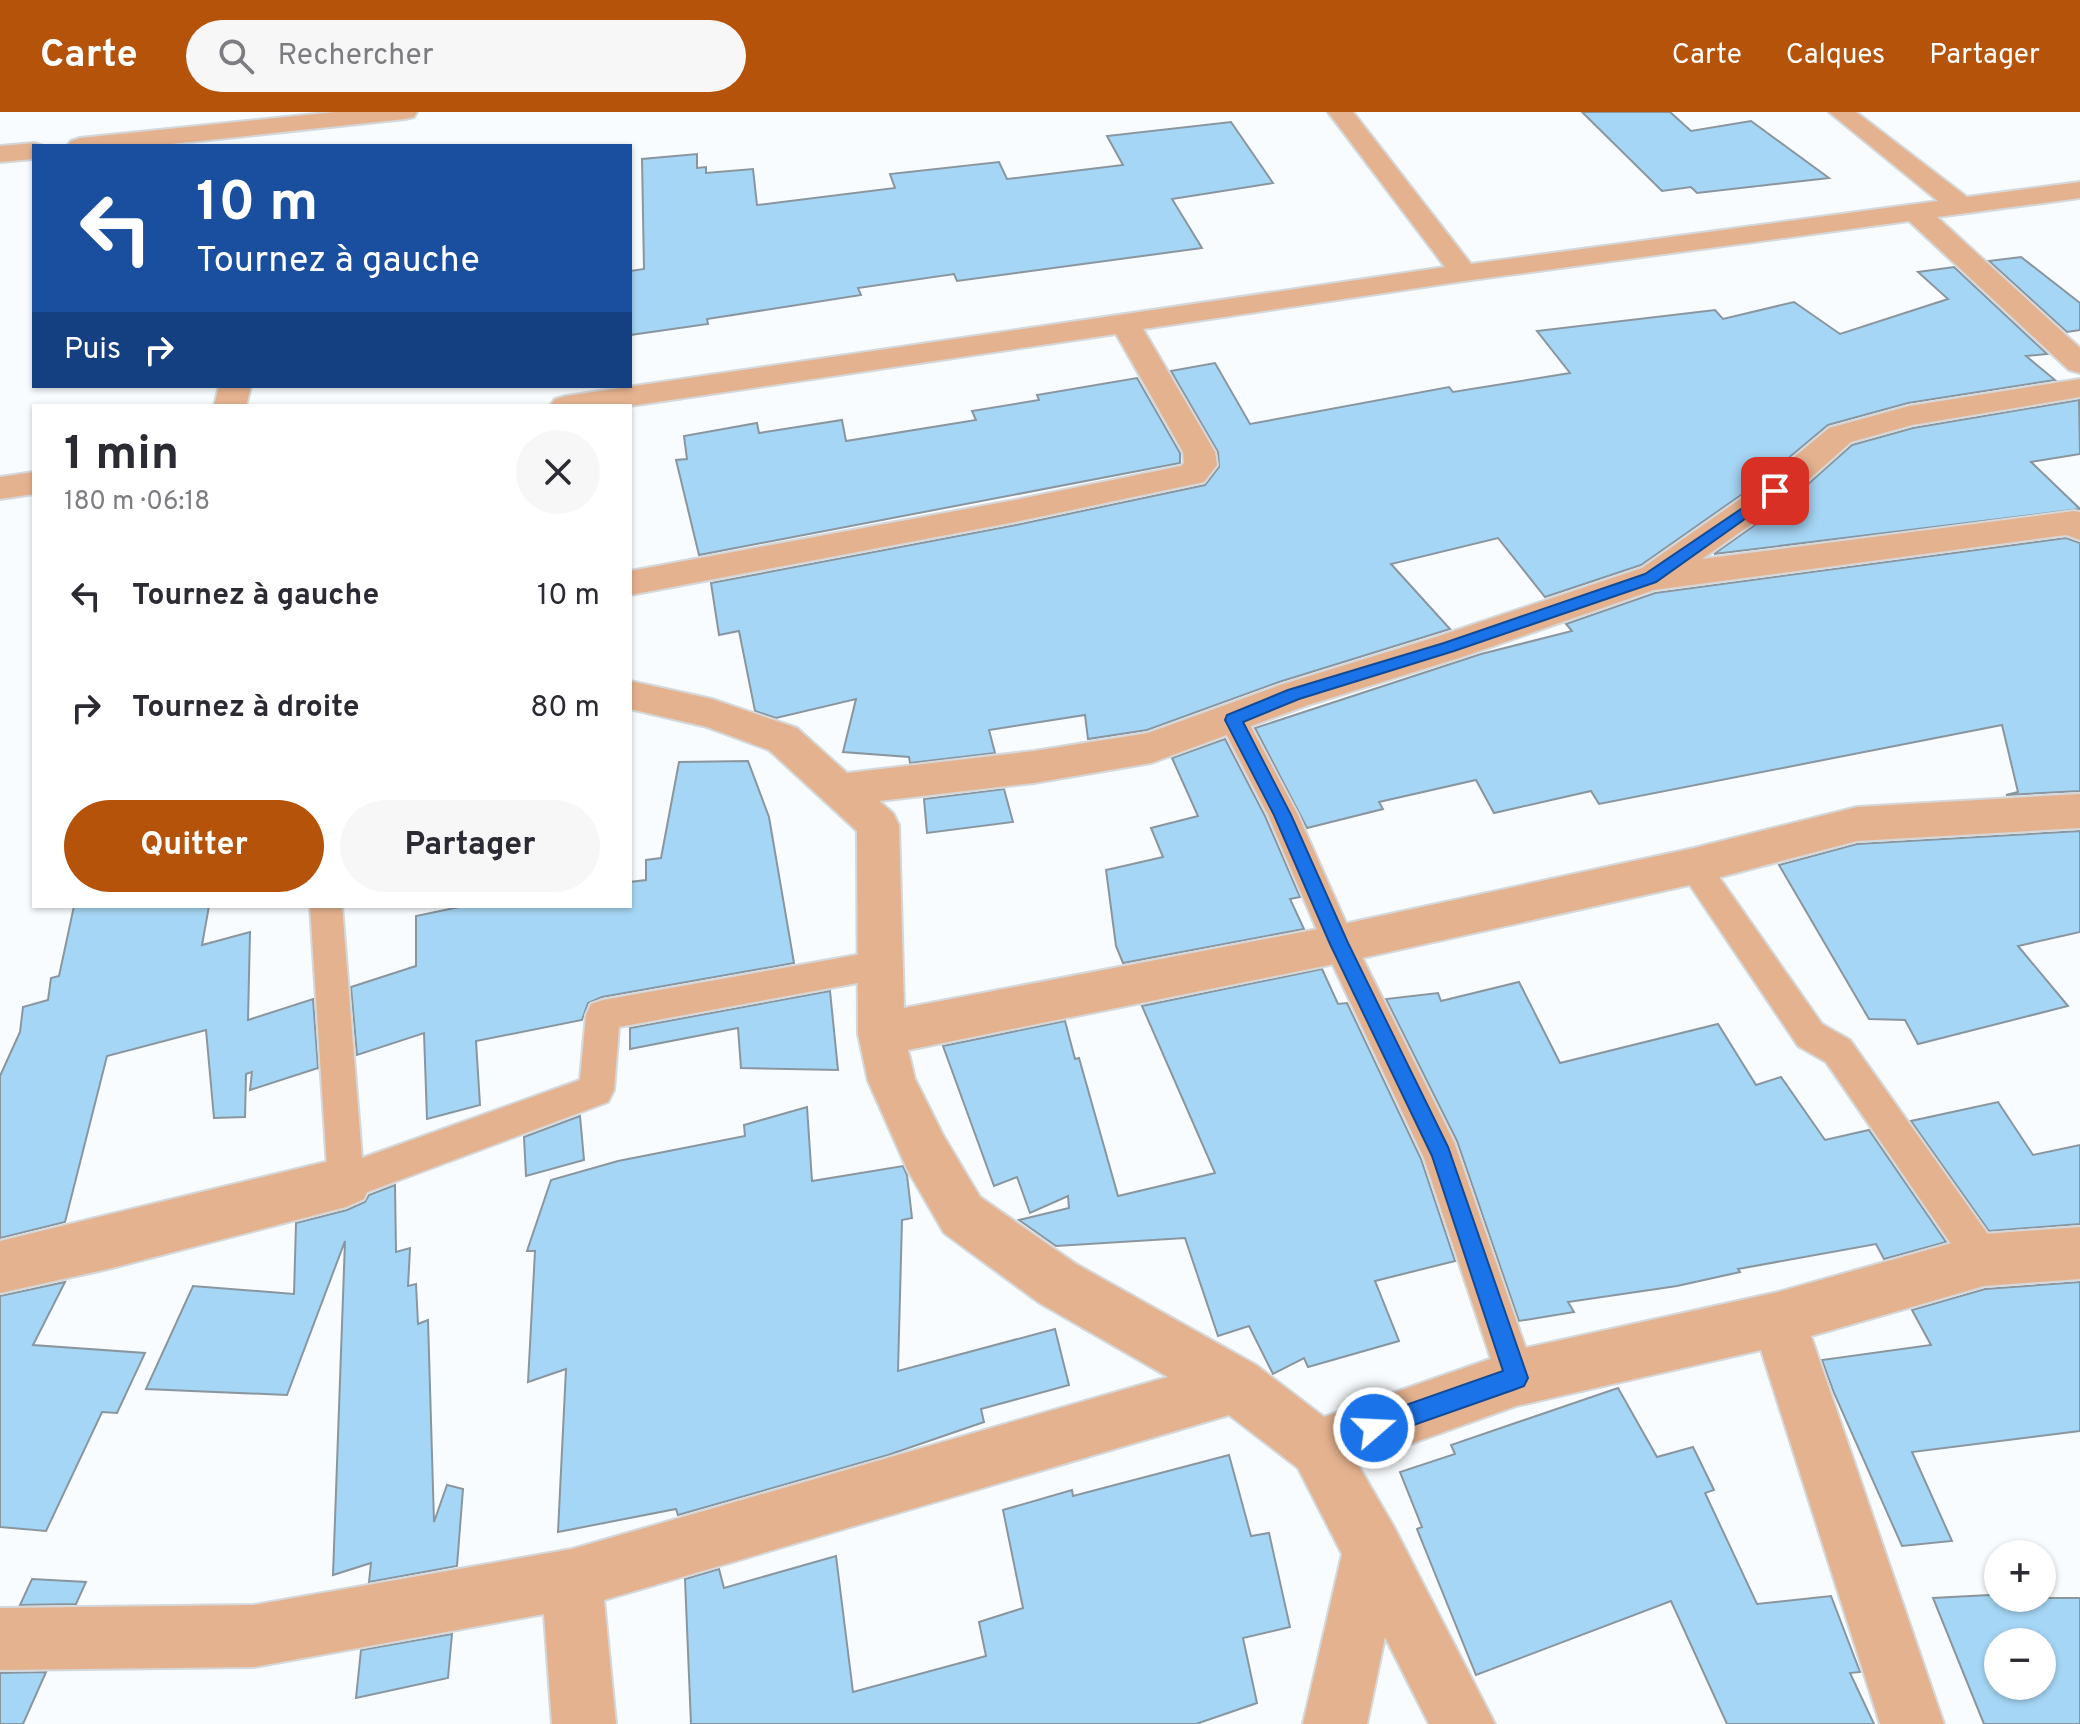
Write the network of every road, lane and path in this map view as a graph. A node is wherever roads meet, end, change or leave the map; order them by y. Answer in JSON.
{"nodes":[{"id":1,"x":405,"y":112,"type":"edge"},
{"id":2,"x":1340,"y":112,"type":"edge"},
{"id":3,"x":1841,"y":112,"type":"edge"},
{"id":4,"x":301,"y":127,"type":"edge"},
{"id":5,"x":103,"y":144,"type":"edge"},
{"id":6,"x":32,"y":151,"type":"edge"},
{"id":7,"x":0,"y":154,"type":"edge"},
{"id":8,"x":2079,"y":192,"type":"edge"},
{"id":9,"x":1960,"y":205,"type":"junction"},
{"id":10,"x":1915,"y":212,"type":"junction"},
{"id":11,"x":1464,"y":273,"type":"junction"},
{"id":12,"x":1125,"y":324,"type":"junction"},
{"id":13,"x":2080,"y":364,"type":"edge"},
{"id":14,"x":2080,"y":388,"type":"edge"},
{"id":15,"x":580,"y":404,"type":"edge"},
{"id":16,"x":32,"y":483,"type":"edge"},
{"id":17,"x":0,"y":488,"type":"edge"},
{"id":18,"x":2080,"y":529,"type":"edge"},
{"id":19,"x":1650,"y":578,"type":"junction"},
{"id":20,"x":632,"y":583,"type":"edge"},
{"id":21,"x":632,"y":695,"type":"edge"},
{"id":22,"x":1233,"y":720,"type":"junction"},
{"id":23,"x":838,"y":790,"type":"junction"},
{"id":24,"x":2080,"y":811,"type":"edge"},
{"id":25,"x":1694,"y":866,"type":"junction"},
{"id":26,"x":326,"y":908,"type":"edge"},
{"id":27,"x":1339,"y":944,"type":"junction"},
{"id":28,"x":879,"y":965,"type":"junction"},
{"id":29,"x":881,"y":1034,"type":"junction"},
{"id":30,"x":346,"y":1182,"type":"junction"},
{"id":31,"x":2080,"y":1253,"type":"edge"},
{"id":32,"x":1984,"y":1260,"type":"junction"},
{"id":33,"x":0,"y":1267,"type":"edge"},
{"id":34,"x":1778,"y":1319,"type":"junction"},
{"id":35,"x":1516,"y":1378,"type":"junction"},
{"id":36,"x":1236,"y":1385,"type":"junction"},
{"id":37,"x":1318,"y":1448,"type":"junction"},
{"id":38,"x":1373,"y":1548,"type":"junction"},
{"id":39,"x":572,"y":1579,"type":"junction"},
{"id":40,"x":0,"y":1639,"type":"edge"},
{"id":41,"x":584,"y":1724,"type":"edge"},
{"id":42,"x":1335,"y":1724,"type":"edge"},
{"id":43,"x":1463,"y":1724,"type":"edge"},
{"id":44,"x":1912,"y":1724,"type":"edge"}],
"edges":[{"from":1,"to":4,"type":"street"},
{"from":2,"to":11,"type":"street"},
{"from":3,"to":9,"type":"street"},
{"from":4,"to":5,"type":"street"},
{"from":6,"to":7,"type":"street"},
{"from":8,"to":9,"type":"street"},
{"from":9,"to":10,"type":"street"},
{"from":10,"to":11,"type":"street"},
{"from":10,"to":13,"type":"street"},
{"from":11,"to":12,"type":"street"},
{"from":12,"to":15,"type":"street"},
{"from":12,"to":20,"type":"street"},
{"from":14,"to":19,"type":"street"},
{"from":16,"to":17,"type":"street"},
{"from":18,"to":19,"type":"street"},
{"from":19,"to":22,"type":"street"},
{"from":21,"to":23,"type":"street"},
{"from":22,"to":23,"type":"street"},
{"from":22,"to":27,"type":"lane"},
{"from":23,"to":28,"type":"street"},
{"from":24,"to":25,"type":"street"},
{"from":25,"to":27,"type":"street"},
{"from":25,"to":32,"type":"lane"},
{"from":26,"to":30,"type":"lane"},
{"from":27,"to":29,"type":"street"},
{"from":27,"to":35,"type":"lane"},
{"from":28,"to":29,"type":"street"},
{"from":28,"to":30,"type":"lane"},
{"from":29,"to":36,"type":"street"},
{"from":30,"to":33,"type":"street"},
{"from":31,"to":32,"type":"street"},
{"from":32,"to":34,"type":"street"},
{"from":34,"to":35,"type":"street"},
{"from":34,"to":44,"type":"street"},
{"from":35,"to":37,"type":"street"},
{"from":36,"to":37,"type":"street"},
{"from":36,"to":39,"type":"street"},
{"from":37,"to":38,"type":"street"},
{"from":38,"to":42,"type":"street"},
{"from":38,"to":43,"type":"street"},
{"from":39,"to":40,"type":"street"},
{"from":39,"to":41,"type":"street"}]}
